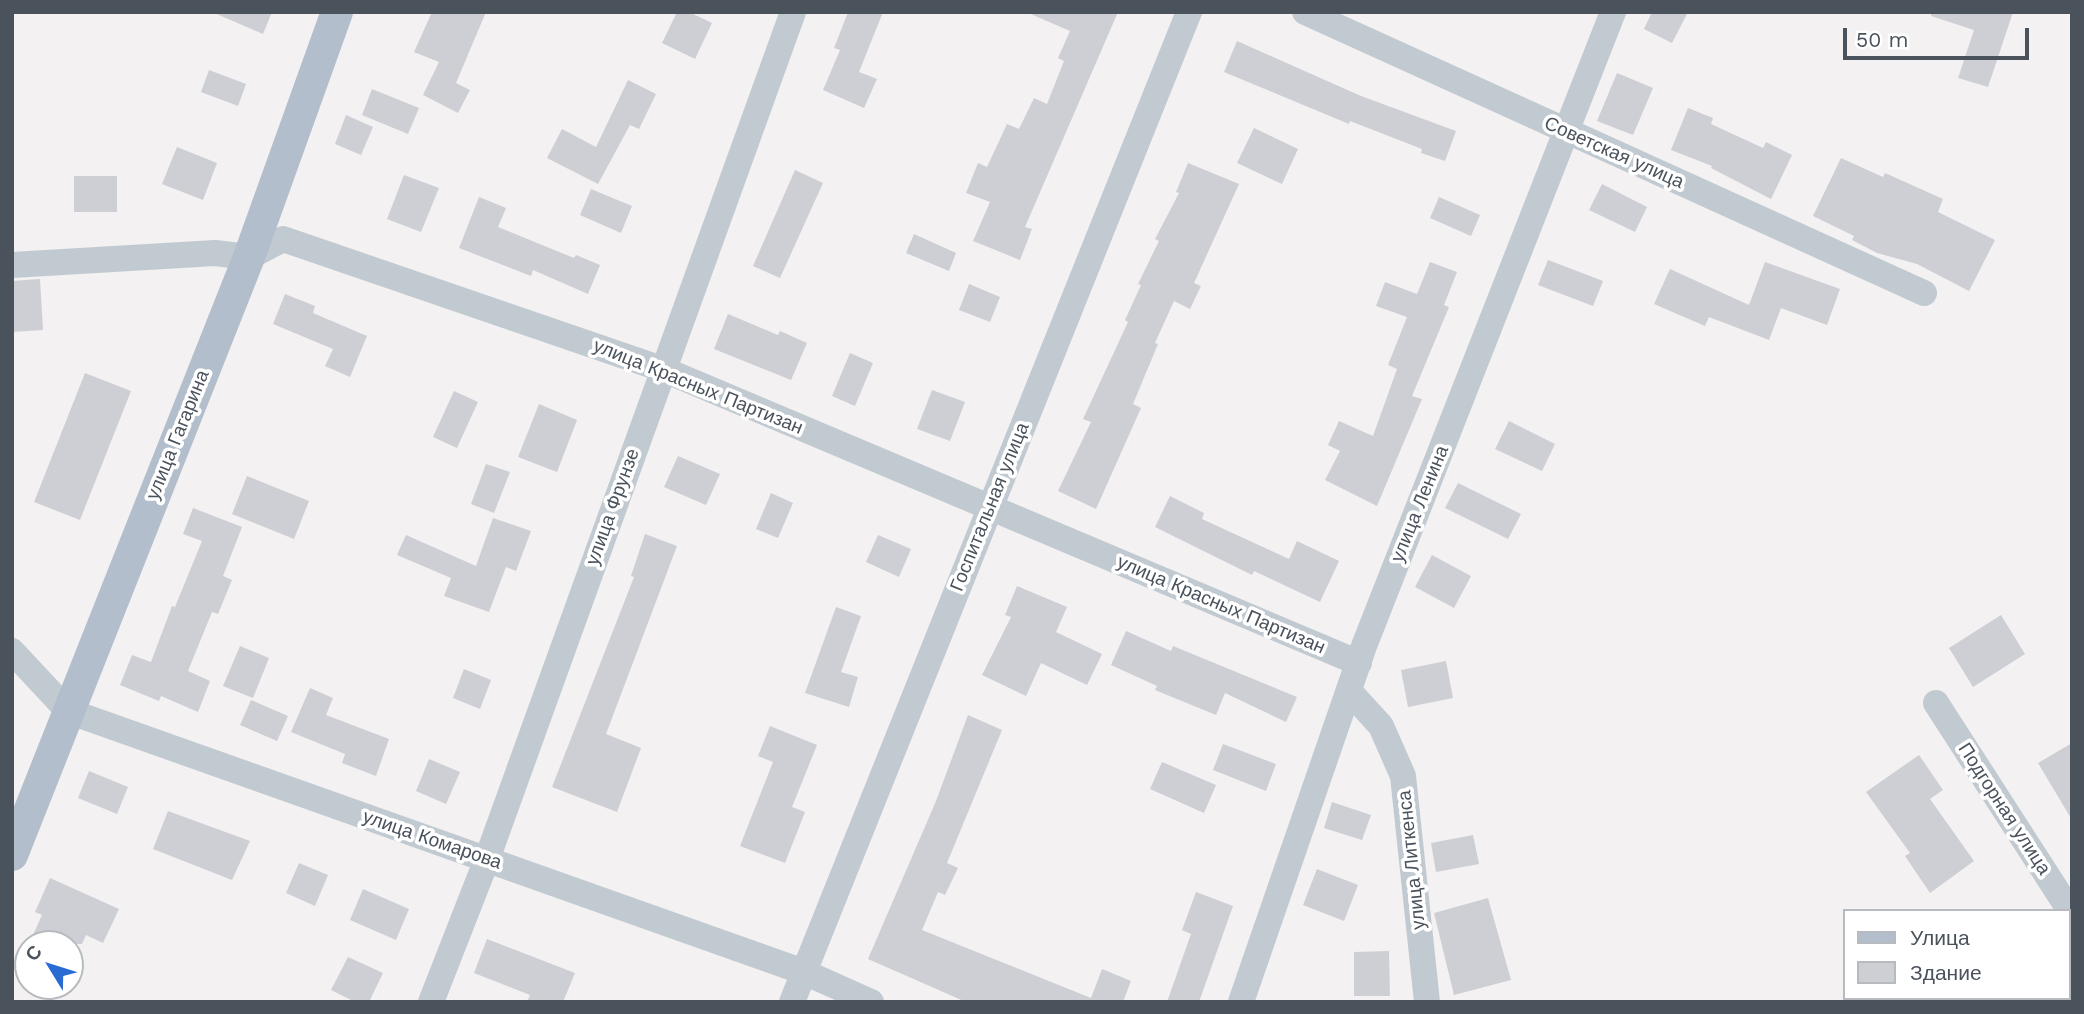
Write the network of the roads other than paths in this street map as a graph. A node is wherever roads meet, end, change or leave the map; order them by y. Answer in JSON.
{"nodes":[{"id":1,"x":337,"y":12,"type":"edge"},
{"id":2,"x":793,"y":12,"type":"edge"},
{"id":3,"x":1189,"y":12,"type":"edge"},
{"id":4,"x":1305,"y":12,"type":"edge"},
{"id":5,"x":1613,"y":12,"type":"edge"},
{"id":6,"x":1567,"y":131,"type":"junction"},
{"id":7,"x":249,"y":257,"type":"junction"},
{"id":8,"x":12,"y":265,"type":"edge"},
{"id":9,"x":1924,"y":293,"type":"dead end"},
{"id":10,"x":662,"y":369,"type":"junction"},
{"id":11,"x":990,"y":508,"type":"junction"},
{"id":12,"x":12,"y":651,"type":"edge"},
{"id":13,"x":1359,"y":663,"type":"junction"},
{"id":14,"x":1350,"y":692,"type":"junction"},
{"id":15,"x":1936,"y":704,"type":"dead end"},
{"id":16,"x":68,"y":711,"type":"junction"},
{"id":17,"x":12,"y":855,"type":"edge"},
{"id":18,"x":487,"y":859,"type":"junction"},
{"id":19,"x":2069,"y":909,"type":"edge"},
{"id":20,"x":804,"y":972,"type":"junction"},
{"id":21,"x":431,"y":1002,"type":"edge"},
{"id":22,"x":792,"y":1002,"type":"edge"},
{"id":23,"x":872,"y":1002,"type":"edge"},
{"id":24,"x":1241,"y":1002,"type":"edge"},
{"id":25,"x":1427,"y":1002,"type":"edge"}],
"edges":[{"from":1,"to":7,"type":"main road","name":"улица Гагарина"},
{"from":2,"to":10,"type":"street","name":"улица Фрунзе"},
{"from":3,"to":11,"type":"street","name":"Госпитальная улица"},
{"from":4,"to":6,"type":"street","name":"Советская улица"},
{"from":5,"to":6,"type":"street","name":"улица Ленина"},
{"from":6,"to":9,"type":"street","name":"Советская улица"},
{"from":6,"to":13,"type":"street","name":"улица Ленина"},
{"from":7,"to":8,"type":"street"},
{"from":7,"to":10,"type":"street","name":"улица Красных Партизан"},
{"from":7,"to":16,"type":"main road","name":"улица Гагарина"},
{"from":10,"to":11,"type":"street","name":"улица Красных Партизан"},
{"from":10,"to":18,"type":"street","name":"улица Фрунзе"},
{"from":11,"to":13,"type":"street","name":"улица Красных Партизан"},
{"from":11,"to":20,"type":"street","name":"Госпитальная улица"},
{"from":12,"to":16,"type":"street","name":"улица Комарова"},
{"from":13,"to":14,"type":"street","name":"улица Ленина"},
{"from":14,"to":24,"type":"street","name":"улица Ленина"},
{"from":14,"to":25,"type":"street","name":"улица Литкенса"},
{"from":15,"to":19,"type":"street","name":"Подгорная улица"},
{"from":16,"to":17,"type":"main road","name":"улица Гагарина"},
{"from":16,"to":18,"type":"street","name":"улица Комарова"},
{"from":18,"to":20,"type":"street","name":"улица Комарова"},
{"from":18,"to":21,"type":"street","name":"улица Фрунзе"},
{"from":20,"to":22,"type":"street","name":"Госпитальная улица"},
{"from":20,"to":23,"type":"street","name":"улица Комарова"}]}
